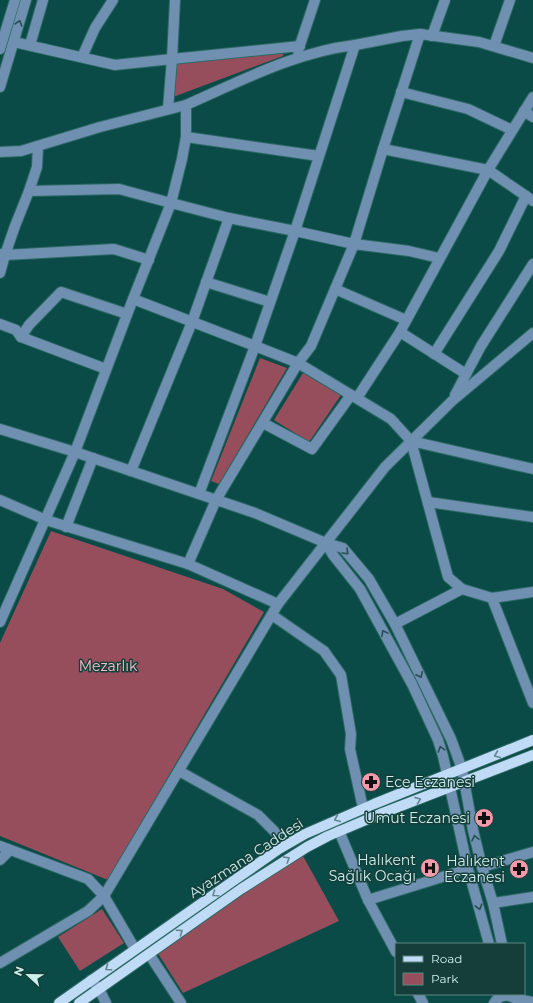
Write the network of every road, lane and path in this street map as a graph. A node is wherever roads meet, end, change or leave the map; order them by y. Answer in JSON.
{"nodes":[{"id":1,"x":15,"y":0,"type":"edge"},
{"id":2,"x":26,"y":0,"type":"edge"},
{"id":3,"x":43,"y":0,"type":"edge"},
{"id":4,"x":113,"y":0,"type":"edge"},
{"id":5,"x":175,"y":0,"type":"edge"},
{"id":6,"x":316,"y":0,"type":"edge"},
{"id":7,"x":445,"y":0,"type":"edge"},
{"id":8,"x":510,"y":0,"type":"edge"},
{"id":9,"x":5,"y":18,"type":"edge"},
{"id":10,"x":420,"y":34,"type":"junction"},
{"id":11,"x":432,"y":36,"type":"junction"},
{"id":12,"x":14,"y":42,"type":"junction"},
{"id":13,"x":30,"y":45,"type":"junction"},
{"id":14,"x":355,"y":45,"type":"junction"},
{"id":15,"x":300,"y":46,"type":"junction"},
{"id":16,"x":494,"y":46,"type":"junction"},
{"id":17,"x":0,"y":49,"type":"edge"},
{"id":18,"x":82,"y":57,"type":"junction"},
{"id":19,"x":533,"y":58,"type":"edge"},
{"id":20,"x":172,"y":59,"type":"junction"},
{"id":21,"x":296,"y":59,"type":"junction"},
{"id":22,"x":3,"y":63,"type":"edge"},
{"id":23,"x":0,"y":87,"type":"edge"},
{"id":24,"x":401,"y":92,"type":"junction"},
{"id":25,"x":533,"y":97,"type":"edge"},
{"id":26,"x":186,"y":105,"type":"junction"},
{"id":27,"x":168,"y":109,"type":"junction"},
{"id":28,"x":528,"y":114,"type":"edge"},
{"id":29,"x":512,"y":130,"type":"junction"},
{"id":30,"x":186,"y":137,"type":"junction"},
{"id":31,"x":38,"y":146,"type":"junction"},
{"id":32,"x":383,"y":149,"type":"junction"},
{"id":33,"x":0,"y":152,"type":"edge"},
{"id":34,"x":320,"y":156,"type":"junction"},
{"id":35,"x":488,"y":170,"type":"junction"},
{"id":36,"x":29,"y":191,"type":"junction"},
{"id":37,"x":530,"y":199,"type":"edge"},
{"id":38,"x":171,"y":203,"type":"junction"},
{"id":39,"x":229,"y":218,"type":"junction"},
{"id":40,"x":295,"y":231,"type":"junction"},
{"id":41,"x":354,"y":244,"type":"junction"},
{"id":42,"x":3,"y":254,"type":"edge"},
{"id":43,"x":439,"y":258,"type":"junction"},
{"id":44,"x":149,"y":260,"type":"junction"},
{"id":45,"x":533,"y":264,"type":"edge"},
{"id":46,"x":0,"y":273,"type":"edge"},
{"id":47,"x":206,"y":282,"type":"junction"},
{"id":48,"x":335,"y":289,"type":"junction"},
{"id":49,"x":133,"y":299,"type":"junction"},
{"id":50,"x":270,"y":302,"type":"junction"},
{"id":51,"x":128,"y":314,"type":"junction"},
{"id":52,"x":406,"y":320,"type":"junction"},
{"id":53,"x":192,"y":322,"type":"junction"},
{"id":54,"x":0,"y":324,"type":"edge"},
{"id":55,"x":400,"y":332,"type":"junction"},
{"id":56,"x":533,"y":333,"type":"edge"},
{"id":57,"x":21,"y":337,"type":"junction"},
{"id":58,"x":255,"y":346,"type":"junction"},
{"id":59,"x":434,"y":354,"type":"junction"},
{"id":60,"x":298,"y":362,"type":"junction"},
{"id":61,"x":106,"y":370,"type":"junction"},
{"id":62,"x":466,"y":374,"type":"junction"},
{"id":63,"x":354,"y":396,"type":"junction"},
{"id":64,"x":452,"y":401,"type":"junction"},
{"id":65,"x":263,"y":423,"type":"junction"},
{"id":66,"x":0,"y":429,"type":"edge"},
{"id":67,"x":411,"y":441,"type":"junction"},
{"id":68,"x":75,"y":452,"type":"junction"},
{"id":69,"x":93,"y":458,"type":"junction"},
{"id":70,"x":533,"y":469,"type":"edge"},
{"id":71,"x":131,"y":471,"type":"junction"},
{"id":72,"x":199,"y":494,"type":"junction"},
{"id":73,"x":0,"y":500,"type":"edge"},
{"id":74,"x":216,"y":500,"type":"junction"},
{"id":75,"x":428,"y":502,"type":"junction"},
{"id":76,"x":533,"y":517,"type":"edge"},
{"id":77,"x":46,"y":520,"type":"junction"},
{"id":78,"x":66,"y":526,"type":"junction"},
{"id":79,"x":326,"y":543,"type":"junction"},
{"id":80,"x":188,"y":564,"type":"junction"},
{"id":81,"x":462,"y":590,"type":"junction"},
{"id":82,"x":533,"y":592,"type":"edge"},
{"id":83,"x":492,"y":598,"type":"junction"},
{"id":84,"x":278,"y":604,"type":"junction"},
{"id":85,"x":272,"y":615,"type":"junction"},
{"id":86,"x":0,"y":622,"type":"edge"},
{"id":87,"x":395,"y":624,"type":"junction"},
{"id":88,"x":533,"y":703,"type":"edge"},
{"id":89,"x":533,"y":740,"type":"edge"},
{"id":90,"x":533,"y":755,"type":"edge"},
{"id":91,"x":462,"y":769,"type":"junction"},
{"id":92,"x":179,"y":771,"type":"junction"},
{"id":93,"x":448,"y":774,"type":"junction"},
{"id":94,"x":464,"y":782,"type":"junction"},
{"id":95,"x":450,"y":787,"type":"junction"},
{"id":96,"x":363,"y":808,"type":"junction"},
{"id":97,"x":339,"y":831,"type":"junction"},
{"id":98,"x":277,"y":834,"type":"dead end"},
{"id":99,"x":0,"y":846,"type":"edge"},
{"id":100,"x":10,"y":850,"type":"junction"},
{"id":101,"x":533,"y":852,"type":"edge"},
{"id":102,"x":0,"y":860,"type":"edge"},
{"id":103,"x":482,"y":867,"type":"junction"},
{"id":104,"x":468,"y":869,"type":"junction"},
{"id":105,"x":104,"y":896,"type":"junction"},
{"id":106,"x":533,"y":897,"type":"edge"},
{"id":107,"x":368,"y":900,"type":"junction"},
{"id":108,"x":493,"y":903,"type":"junction"},
{"id":109,"x":155,"y":935,"type":"junction"},
{"id":110,"x":489,"y":943,"type":"edge"},
{"id":111,"x":502,"y":943,"type":"edge"},
{"id":112,"x":162,"y":945,"type":"junction"},
{"id":113,"x":135,"y":949,"type":"junction"},
{"id":114,"x":395,"y":950,"type":"edge"},
{"id":115,"x":149,"y":954,"type":"junction"},
{"id":116,"x":0,"y":963,"type":"edge"},
{"id":117,"x":91,"y":980,"type":"junction"},
{"id":118,"x":99,"y":989,"type":"junction"},
{"id":119,"x":515,"y":998,"type":"edge"},
{"id":120,"x":494,"y":999,"type":"edge"},
{"id":121,"x":533,"y":1002,"type":"edge"},
{"id":122,"x":59,"y":1003,"type":"edge"},
{"id":123,"x":79,"y":1003,"type":"edge"},
{"id":124,"x":106,"y":1003,"type":"edge"},
{"id":125,"x":181,"y":1003,"type":"edge"}],
"edges":[{"from":1,"to":9,"type":"street"},
{"from":12,"to":2,"type":"street","one_way":true},
{"from":3,"to":13,"type":"street"},
{"from":4,"to":18,"type":"street"},
{"from":5,"to":20,"type":"street"},
{"from":6,"to":15,"type":"street"},
{"from":7,"to":11,"type":"street"},
{"from":8,"to":16,"type":"street"},
{"from":9,"to":17,"type":"street"},
{"from":10,"to":11,"type":"street"},
{"from":10,"to":14,"type":"street"},
{"from":10,"to":24,"type":"street"},
{"from":11,"to":16,"type":"street"},
{"from":12,"to":13,"type":"street"},
{"from":12,"to":22,"type":"street"},
{"from":13,"to":18,"type":"street"},
{"from":14,"to":21,"type":"street"},
{"from":14,"to":34,"type":"street"},
{"from":15,"to":20,"type":"street"},
{"from":15,"to":21,"type":"street"},
{"from":16,"to":19,"type":"street"},
{"from":18,"to":20,"type":"street"},
{"from":20,"to":27,"type":"street"},
{"from":21,"to":26,"type":"street"},
{"from":22,"to":23,"type":"street"},
{"from":24,"to":29,"type":"street"},
{"from":24,"to":32,"type":"street"},
{"from":25,"to":28,"type":"street"},
{"from":26,"to":27,"type":"street"},
{"from":26,"to":30,"type":"street"},
{"from":27,"to":31,"type":"street"},
{"from":28,"to":29,"type":"street"},
{"from":29,"to":35,"type":"street"},
{"from":30,"to":34,"type":"street"},
{"from":30,"to":38,"type":"street"},
{"from":31,"to":33,"type":"street"},
{"from":31,"to":36,"type":"street"},
{"from":32,"to":35,"type":"street"},
{"from":32,"to":41,"type":"street"},
{"from":34,"to":40,"type":"street"},
{"from":35,"to":37,"type":"street"},
{"from":35,"to":43,"type":"street"},
{"from":36,"to":38,"type":"street"},
{"from":36,"to":42,"type":"street"},
{"from":37,"to":59,"type":"street"},
{"from":38,"to":39,"type":"street"},
{"from":38,"to":44,"type":"street"},
{"from":39,"to":40,"type":"street"},
{"from":39,"to":47,"type":"street"},
{"from":40,"to":41,"type":"street"},
{"from":40,"to":50,"type":"street"},
{"from":41,"to":43,"type":"street"},
{"from":41,"to":48,"type":"street"},
{"from":42,"to":44,"type":"street"},
{"from":42,"to":46,"type":"street"},
{"from":43,"to":52,"type":"street"},
{"from":44,"to":49,"type":"street"},
{"from":45,"to":62,"type":"street"},
{"from":47,"to":50,"type":"street"},
{"from":47,"to":53,"type":"street"},
{"from":48,"to":52,"type":"street"},
{"from":48,"to":60,"type":"street"},
{"from":49,"to":51,"type":"street"},
{"from":49,"to":53,"type":"street"},
{"from":50,"to":58,"type":"street"},
{"from":51,"to":57,"type":"street"},
{"from":51,"to":61,"type":"street"},
{"from":52,"to":55,"type":"street"},
{"from":53,"to":58,"type":"street"},
{"from":53,"to":71,"type":"street"},
{"from":54,"to":57,"type":"street"},
{"from":55,"to":59,"type":"street"},
{"from":55,"to":63,"type":"street"},
{"from":56,"to":64,"type":"street"},
{"from":57,"to":61,"type":"street"},
{"from":58,"to":60,"type":"street"},
{"from":58,"to":72,"type":"street"},
{"from":59,"to":62,"type":"street"},
{"from":60,"to":63,"type":"street"},
{"from":60,"to":65,"type":"street"},
{"from":61,"to":68,"type":"street"},
{"from":62,"to":64,"type":"street"},
{"from":63,"to":65,"type":"street"},
{"from":63,"to":67,"type":"street"},
{"from":64,"to":67,"type":"street"},
{"from":65,"to":74,"type":"street"},
{"from":66,"to":68,"type":"street"},
{"from":67,"to":70,"type":"street"},
{"from":67,"to":75,"type":"street"},
{"from":67,"to":79,"type":"street"},
{"from":68,"to":69,"type":"street"},
{"from":68,"to":77,"type":"street"},
{"from":69,"to":71,"type":"street"},
{"from":69,"to":78,"type":"street"},
{"from":71,"to":72,"type":"street"},
{"from":72,"to":74,"type":"street"},
{"from":73,"to":77,"type":"street"},
{"from":74,"to":79,"type":"street"},
{"from":74,"to":80,"type":"street"},
{"from":75,"to":76,"type":"street"},
{"from":75,"to":81,"type":"street"},
{"from":77,"to":78,"type":"street"},
{"from":77,"to":86,"type":"street"},
{"from":78,"to":80,"type":"street"},
{"from":79,"to":84,"type":"street"},
{"from":79,"to":87,"type":"street","one_way":true},
{"from":93,"to":79,"type":"street","one_way":true},
{"from":80,"to":84,"type":"street"},
{"from":81,"to":83,"type":"street"},
{"from":81,"to":87,"type":"street"},
{"from":82,"to":83,"type":"street"},
{"from":83,"to":88,"type":"street"},
{"from":84,"to":85,"type":"street"},
{"from":85,"to":92,"type":"street"},
{"from":85,"to":96,"type":"street"},
{"from":87,"to":91,"type":"street","one_way":true},
{"from":89,"to":91,"type":"main road","name":"Ayazmana Caddesi","one_way":true},
{"from":90,"to":94,"type":"main road","name":"Ayazmana Caddesi"},
{"from":91,"to":93,"type":"main road","name":"Ayazmana Caddesi"},
{"from":91,"to":94,"type":"street"},
{"from":92,"to":98,"type":"street"},
{"from":92,"to":105,"type":"street"},
{"from":93,"to":95,"type":"street"},
{"from":93,"to":96,"type":"main road","name":"Ayazmana Caddesi"},
{"from":94,"to":95,"type":"main road","name":"Ayazmana Caddesi"},
{"from":103,"to":94,"type":"street","one_way":true},
{"from":97,"to":95,"type":"main road","name":"Ayazmana Caddesi","one_way":true},
{"from":95,"to":104,"type":"street"},
{"from":96,"to":109,"type":"main road","name":"Ayazmana Caddesi","one_way":true},
{"from":97,"to":107,"type":"street"},
{"from":112,"to":97,"type":"main road","name":"Ayazmana Caddesi","one_way":true},
{"from":99,"to":100,"type":"street"},
{"from":100,"to":102,"type":"street"},
{"from":100,"to":105,"type":"street"},
{"from":101,"to":103,"type":"street"},
{"from":103,"to":108,"type":"street"},
{"from":104,"to":107,"type":"street"},
{"from":104,"to":110,"type":"street","one_way":true},
{"from":105,"to":113,"type":"street"},
{"from":105,"to":116,"type":"street"},
{"from":106,"to":108,"type":"street"},
{"from":107,"to":114,"type":"street"},
{"from":108,"to":111,"type":"street"},
{"from":109,"to":112,"type":"main road"},
{"from":109,"to":113,"type":"main road","name":"Ayazmana Caddesi"},
{"from":112,"to":115,"type":"main road","name":"Ayazmana Caddesi"},
{"from":113,"to":117,"type":"main road","name":"Ayazmana Caddesi","one_way":true},
{"from":115,"to":118,"type":"main road","name":"Ayazmana Caddesi"},
{"from":115,"to":125,"type":"street"},
{"from":117,"to":118,"type":"street"},
{"from":117,"to":122,"type":"main road","name":"Ayazmana Caddesi"},
{"from":118,"to":123,"type":"main road","name":"Ayazmana Caddesi"},
{"from":118,"to":124,"type":"street"},
{"from":119,"to":120,"type":"street"},
{"from":119,"to":121,"type":"street"}]}
